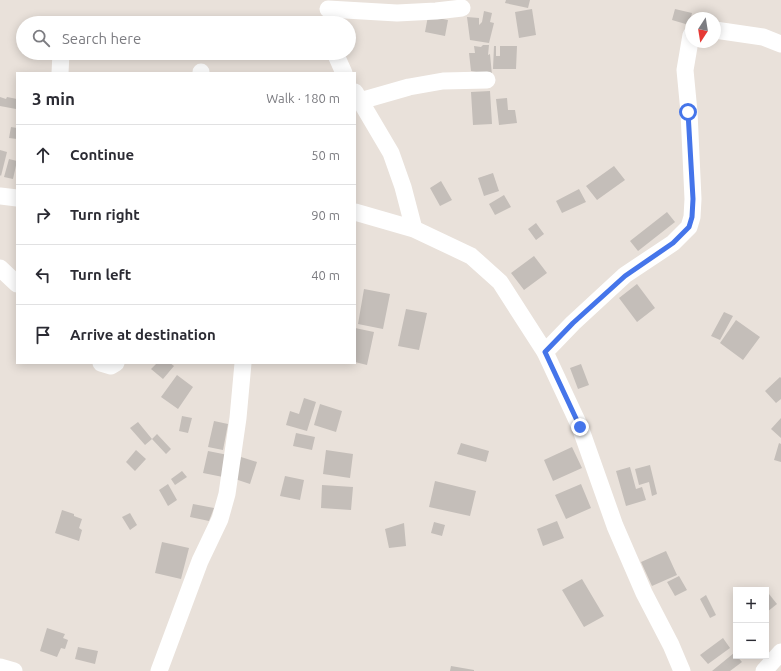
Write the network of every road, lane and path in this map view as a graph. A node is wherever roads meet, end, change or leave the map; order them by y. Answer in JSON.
{"nodes":[{"id":1,"x":462,"y":8,"type":"dead end"},
{"id":2,"x":328,"y":11,"type":"edge"},
{"id":3,"x":721,"y":31,"type":"edge"},
{"id":4,"x":781,"y":44,"type":"edge"},
{"id":5,"x":689,"y":48,"type":"edge"},
{"id":6,"x":61,"y":60,"type":"edge"},
{"id":7,"x":338,"y":60,"type":"edge"},
{"id":8,"x":60,"y":72,"type":"edge"},
{"id":9,"x":344,"y":72,"type":"edge"},
{"id":10,"x":487,"y":80,"type":"dead end"},
{"id":11,"x":357,"y":96,"type":"edge"},
{"id":12,"x":0,"y":196,"type":"edge"},
{"id":13,"x":16,"y":198,"type":"edge"},
{"id":14,"x":356,"y":212,"type":"edge"},
{"id":15,"x":414,"y":228,"type":"junction"},
{"id":16,"x":0,"y":268,"type":"edge"},
{"id":17,"x":16,"y":283,"type":"edge"},
{"id":18,"x":545,"y":352,"type":"junction"},
{"id":19,"x":104,"y":364,"type":"edge"},
{"id":20,"x":114,"y":364,"type":"edge"},
{"id":21,"x":244,"y":364,"type":"edge"},
{"id":22,"x":781,"y":652,"type":"edge"},
{"id":23,"x":0,"y":667,"type":"edge"},
{"id":24,"x":14,"y":671,"type":"edge"},
{"id":25,"x":158,"y":671,"type":"edge"},
{"id":26,"x":682,"y":671,"type":"edge"},
{"id":27,"x":764,"y":671,"type":"edge"}],
"edges":[{"from":1,"to":2,"type":"street"},
{"from":3,"to":4,"type":"street"},
{"from":5,"to":18,"type":"street"},
{"from":6,"to":8,"type":"street"},
{"from":7,"to":9,"type":"street"},
{"from":10,"to":11,"type":"street"},
{"from":11,"to":15,"type":"street"},
{"from":12,"to":13,"type":"street"},
{"from":14,"to":15,"type":"street"},
{"from":15,"to":18,"type":"street"},
{"from":16,"to":17,"type":"street"},
{"from":18,"to":26,"type":"street"},
{"from":19,"to":20,"type":"street"},
{"from":21,"to":25,"type":"street"},
{"from":22,"to":27,"type":"street"},
{"from":23,"to":24,"type":"street"}]}
